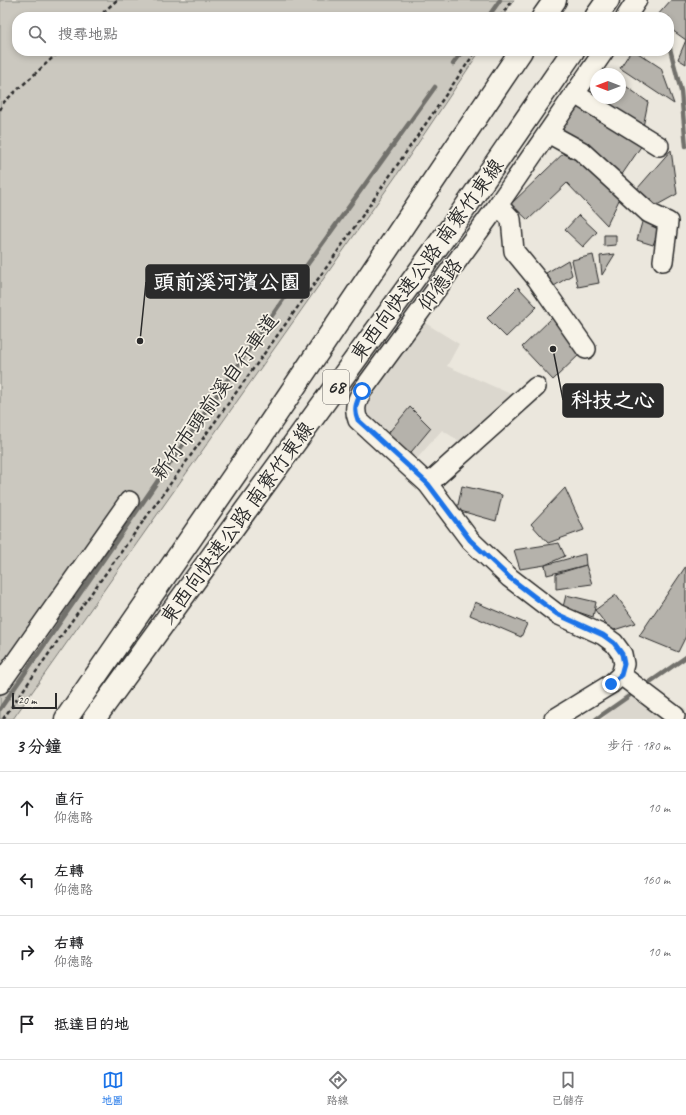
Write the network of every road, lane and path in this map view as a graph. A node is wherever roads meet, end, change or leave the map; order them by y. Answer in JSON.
{"nodes":[{"id":1,"x":117,"y":0,"type":"edge"},
{"id":2,"x":512,"y":0,"type":"edge"},
{"id":3,"x":555,"y":0,"type":"edge"},
{"id":4,"x":608,"y":0,"type":"edge"},
{"id":5,"x":637,"y":0,"type":"edge"},
{"id":6,"x":104,"y":12,"type":"edge"},
{"id":7,"x":504,"y":12,"type":"edge"},
{"id":8,"x":547,"y":12,"type":"edge"},
{"id":9,"x":600,"y":12,"type":"edge"},
{"id":10,"x":629,"y":12,"type":"edge"},
{"id":11,"x":55,"y":56,"type":"edge"},
{"id":12,"x":473,"y":56,"type":"edge"},
{"id":13,"x":518,"y":56,"type":"edge"},
{"id":14,"x":570,"y":56,"type":"edge"},
{"id":15,"x":601,"y":56,"type":"edge"},
{"id":16,"x":575,"y":94,"type":"junction"},
{"id":17,"x":0,"y":110,"type":"edge"},
{"id":18,"x":548,"y":133,"type":"junction"},
{"id":19,"x":659,"y":146,"type":"dead end"},
{"id":20,"x":498,"y":205,"type":"junction"},
{"id":21,"x":663,"y":261,"type":"dead end"},
{"id":22,"x":586,"y":349,"type":"dead end"},
{"id":23,"x":536,"y":387,"type":"dead end"},
{"id":24,"x":428,"y":484,"type":"junction"},
{"id":25,"x":129,"y":501,"type":"dead end"},
{"id":26,"x":621,"y":675,"type":"junction"},
{"id":27,"x":0,"y":684,"type":"edge"},
{"id":28,"x":676,"y":716,"type":"dead end"},
{"id":29,"x":3,"y":719,"type":"edge"},
{"id":30,"x":66,"y":719,"type":"edge"},
{"id":31,"x":94,"y":719,"type":"edge"},
{"id":32,"x":554,"y":719,"type":"edge"}],
"edges":[{"from":1,"to":6,"type":"path"},
{"from":2,"to":7,"type":"path"},
{"from":3,"to":8,"type":"highway"},
{"from":4,"to":9,"type":"highway"},
{"from":5,"to":10,"type":"street"},
{"from":11,"to":17,"type":"path"},
{"from":12,"to":29,"type":"path","name":"新竹市頭前溪自行車道"},
{"from":13,"to":30,"type":"highway","name":"東西向快速公路 南寮竹東線","number":"68"},
{"from":14,"to":31,"type":"highway","name":"東西向快速公路 南寮竹東線","number":"68"},
{"from":15,"to":16,"type":"street","name":"仰德路"},
{"from":16,"to":18,"type":"street","name":"仰德路"},
{"from":16,"to":19,"type":"street"},
{"from":18,"to":20,"type":"street","name":"仰德路"},
{"from":18,"to":21,"type":"street"},
{"from":20,"to":22,"type":"street"},
{"from":20,"to":24,"type":"street","name":"仰德路"},
{"from":23,"to":24,"type":"street"},
{"from":24,"to":26,"type":"street","name":"仰德路"},
{"from":25,"to":27,"type":"street"},
{"from":26,"to":28,"type":"street"},
{"from":26,"to":32,"type":"street"}]}
